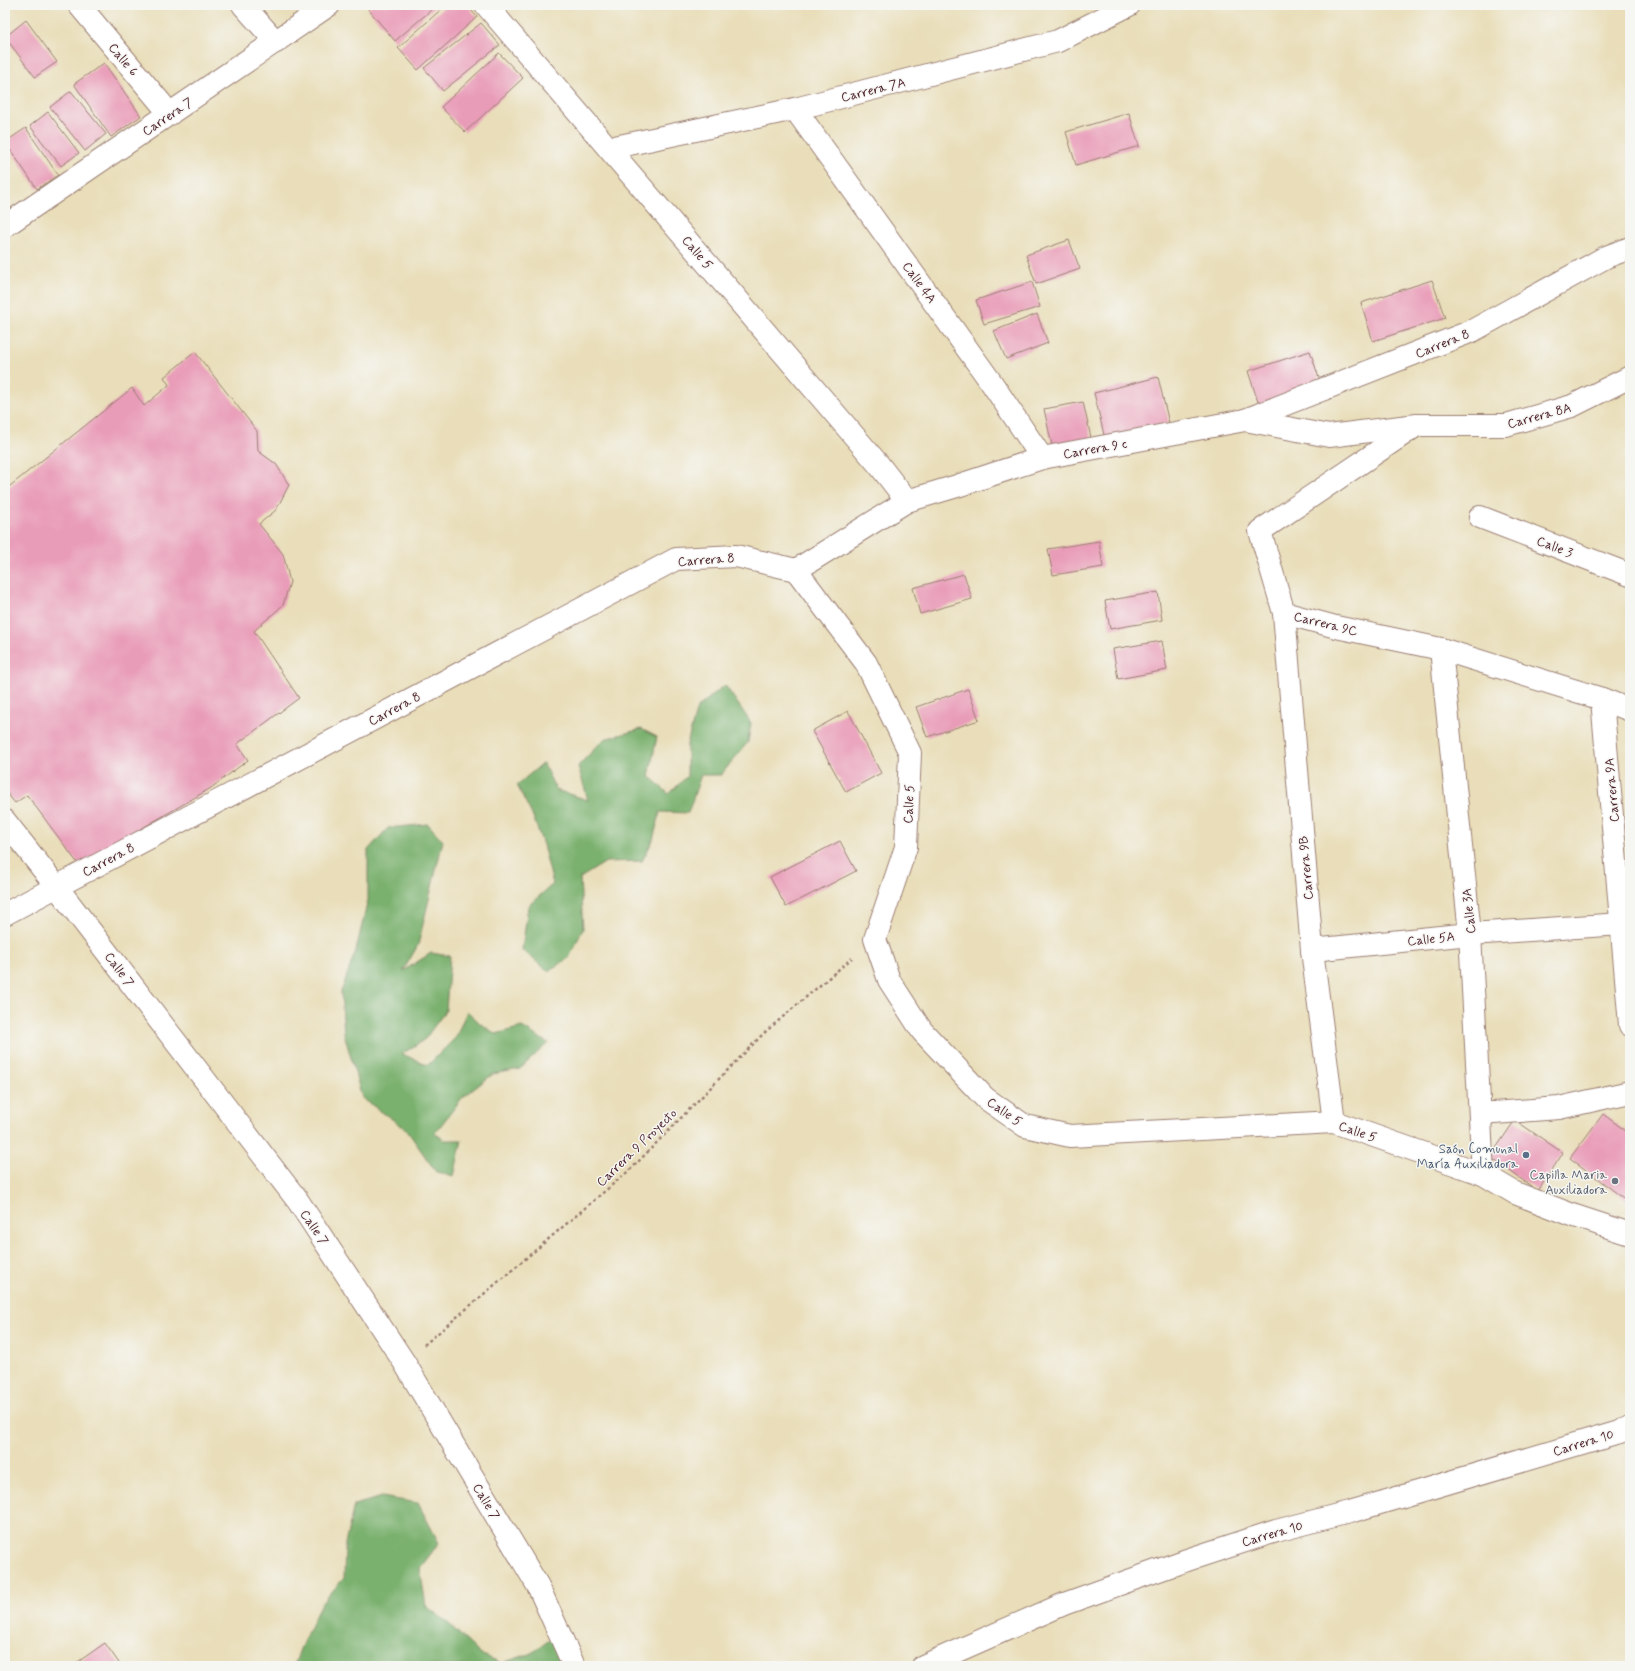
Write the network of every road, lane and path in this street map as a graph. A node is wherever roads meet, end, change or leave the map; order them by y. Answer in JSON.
{"nodes":[{"id":1,"x":79,"y":5,"type":"edge"},
{"id":2,"x":243,"y":5,"type":"edge"},
{"id":3,"x":329,"y":5,"type":"edge"},
{"id":4,"x":486,"y":5,"type":"edge"},
{"id":5,"x":1128,"y":5,"type":"edge"},
{"id":6,"x":276,"y":42,"type":"junction"},
{"id":7,"x":795,"y":109,"type":"junction"},
{"id":8,"x":170,"y":114,"type":"junction"},
{"id":9,"x":610,"y":148,"type":"junction"},
{"id":10,"x":5,"y":226,"type":"edge"},
{"id":11,"x":1630,"y":248,"type":"edge"},
{"id":12,"x":1630,"y":377,"type":"edge"},
{"id":13,"x":1245,"y":420,"type":"junction"},
{"id":14,"x":1416,"y":425,"type":"junction"},
{"id":15,"x":1042,"y":458,"type":"junction"},
{"id":16,"x":907,"y":501,"type":"junction"},
{"id":17,"x":1480,"y":517,"type":"dead end"},
{"id":18,"x":796,"y":570,"type":"junction"},
{"id":19,"x":1630,"y":575,"type":"edge"},
{"id":20,"x":1284,"y":613,"type":"junction"},
{"id":21,"x":1441,"y":649,"type":"junction"},
{"id":22,"x":1602,"y":699,"type":"junction"},
{"id":23,"x":1630,"y":710,"type":"edge"},
{"id":24,"x":5,"y":821,"type":"edge"},
{"id":25,"x":56,"y":886,"type":"junction"},
{"id":26,"x":5,"y":914,"type":"edge"},
{"id":27,"x":1622,"y":924,"type":"junction"},
{"id":28,"x":1470,"y":934,"type":"junction"},
{"id":29,"x":875,"y":939,"type":"junction"},
{"id":30,"x":1312,"y":950,"type":"junction"},
{"id":31,"x":1630,"y":1025,"type":"edge"},
{"id":32,"x":1630,"y":1092,"type":"edge"},
{"id":33,"x":1481,"y":1114,"type":"junction"},
{"id":34,"x":1334,"y":1122,"type":"junction"},
{"id":35,"x":1483,"y":1174,"type":"junction"},
{"id":36,"x":1630,"y":1234,"type":"edge"},
{"id":37,"x":404,"y":1362,"type":"junction"},
{"id":38,"x":1630,"y":1425,"type":"edge"},
{"id":39,"x":574,"y":1666,"type":"edge"},
{"id":40,"x":923,"y":1666,"type":"edge"}],
"edges":[{"from":1,"to":8,"type":"street","name":"Calle 6"},
{"from":2,"to":6,"type":"street"},
{"from":3,"to":6,"type":"street","name":"Carrera 7"},
{"from":4,"to":9,"type":"street","name":"Calle 5"},
{"from":5,"to":7,"type":"street","name":"Carrera 7A"},
{"from":6,"to":8,"type":"street","name":"Carrera 7"},
{"from":7,"to":9,"type":"street","name":"Carrera 7A"},
{"from":7,"to":15,"type":"street","name":"Calle 4A"},
{"from":8,"to":10,"type":"street","name":"Carrera 7"},
{"from":9,"to":16,"type":"street","name":"Calle 5"},
{"from":11,"to":13,"type":"street","name":"Carrera 8"},
{"from":12,"to":14,"type":"street","name":"Carrera 8A"},
{"from":13,"to":14,"type":"street","name":"Carrera 9 c"},
{"from":13,"to":15,"type":"street","name":"Carrera 9 c"},
{"from":14,"to":20,"type":"street","name":"Carrera 9C"},
{"from":15,"to":16,"type":"street","name":"Carrera 9 c"},
{"from":16,"to":18,"type":"street","name":"Carrera 9 c"},
{"from":17,"to":19,"type":"street","name":"Calle 3"},
{"from":18,"to":25,"type":"street","name":"Carrera 8"},
{"from":18,"to":29,"type":"street","name":"Calle 5"},
{"from":20,"to":21,"type":"street","name":"Carrera 9C"},
{"from":20,"to":30,"type":"street","name":"Carrera 9B"},
{"from":21,"to":22,"type":"street","name":"Carrera 9C"},
{"from":21,"to":28,"type":"street","name":"Calle 3A"},
{"from":22,"to":23,"type":"street","name":"Carrera 9C"},
{"from":22,"to":27,"type":"street","name":"Carrera 9A"},
{"from":24,"to":25,"type":"street","name":"Calle 7"},
{"from":25,"to":26,"type":"street","name":"Carrera 8"},
{"from":25,"to":37,"type":"street","name":"Calle 7"},
{"from":27,"to":28,"type":"street","name":"Calle 5A"},
{"from":27,"to":31,"type":"street","name":"Carrera 9A"},
{"from":28,"to":30,"type":"street","name":"Calle 5A"},
{"from":28,"to":33,"type":"street","name":"Calle 3A"},
{"from":29,"to":34,"type":"street","name":"Calle 5"},
{"from":29,"to":37,"type":"path","name":"Carrera 9 Proyecto"},
{"from":30,"to":34,"type":"street","name":"Carrera 9B"},
{"from":32,"to":33,"type":"street"},
{"from":33,"to":35,"type":"street","name":"Calle 3A"},
{"from":34,"to":35,"type":"street","name":"Calle 5"},
{"from":35,"to":36,"type":"street","name":"Calle 5"},
{"from":37,"to":39,"type":"street","name":"Calle 7"},
{"from":38,"to":40,"type":"street","name":"Carrera 10"}]}
